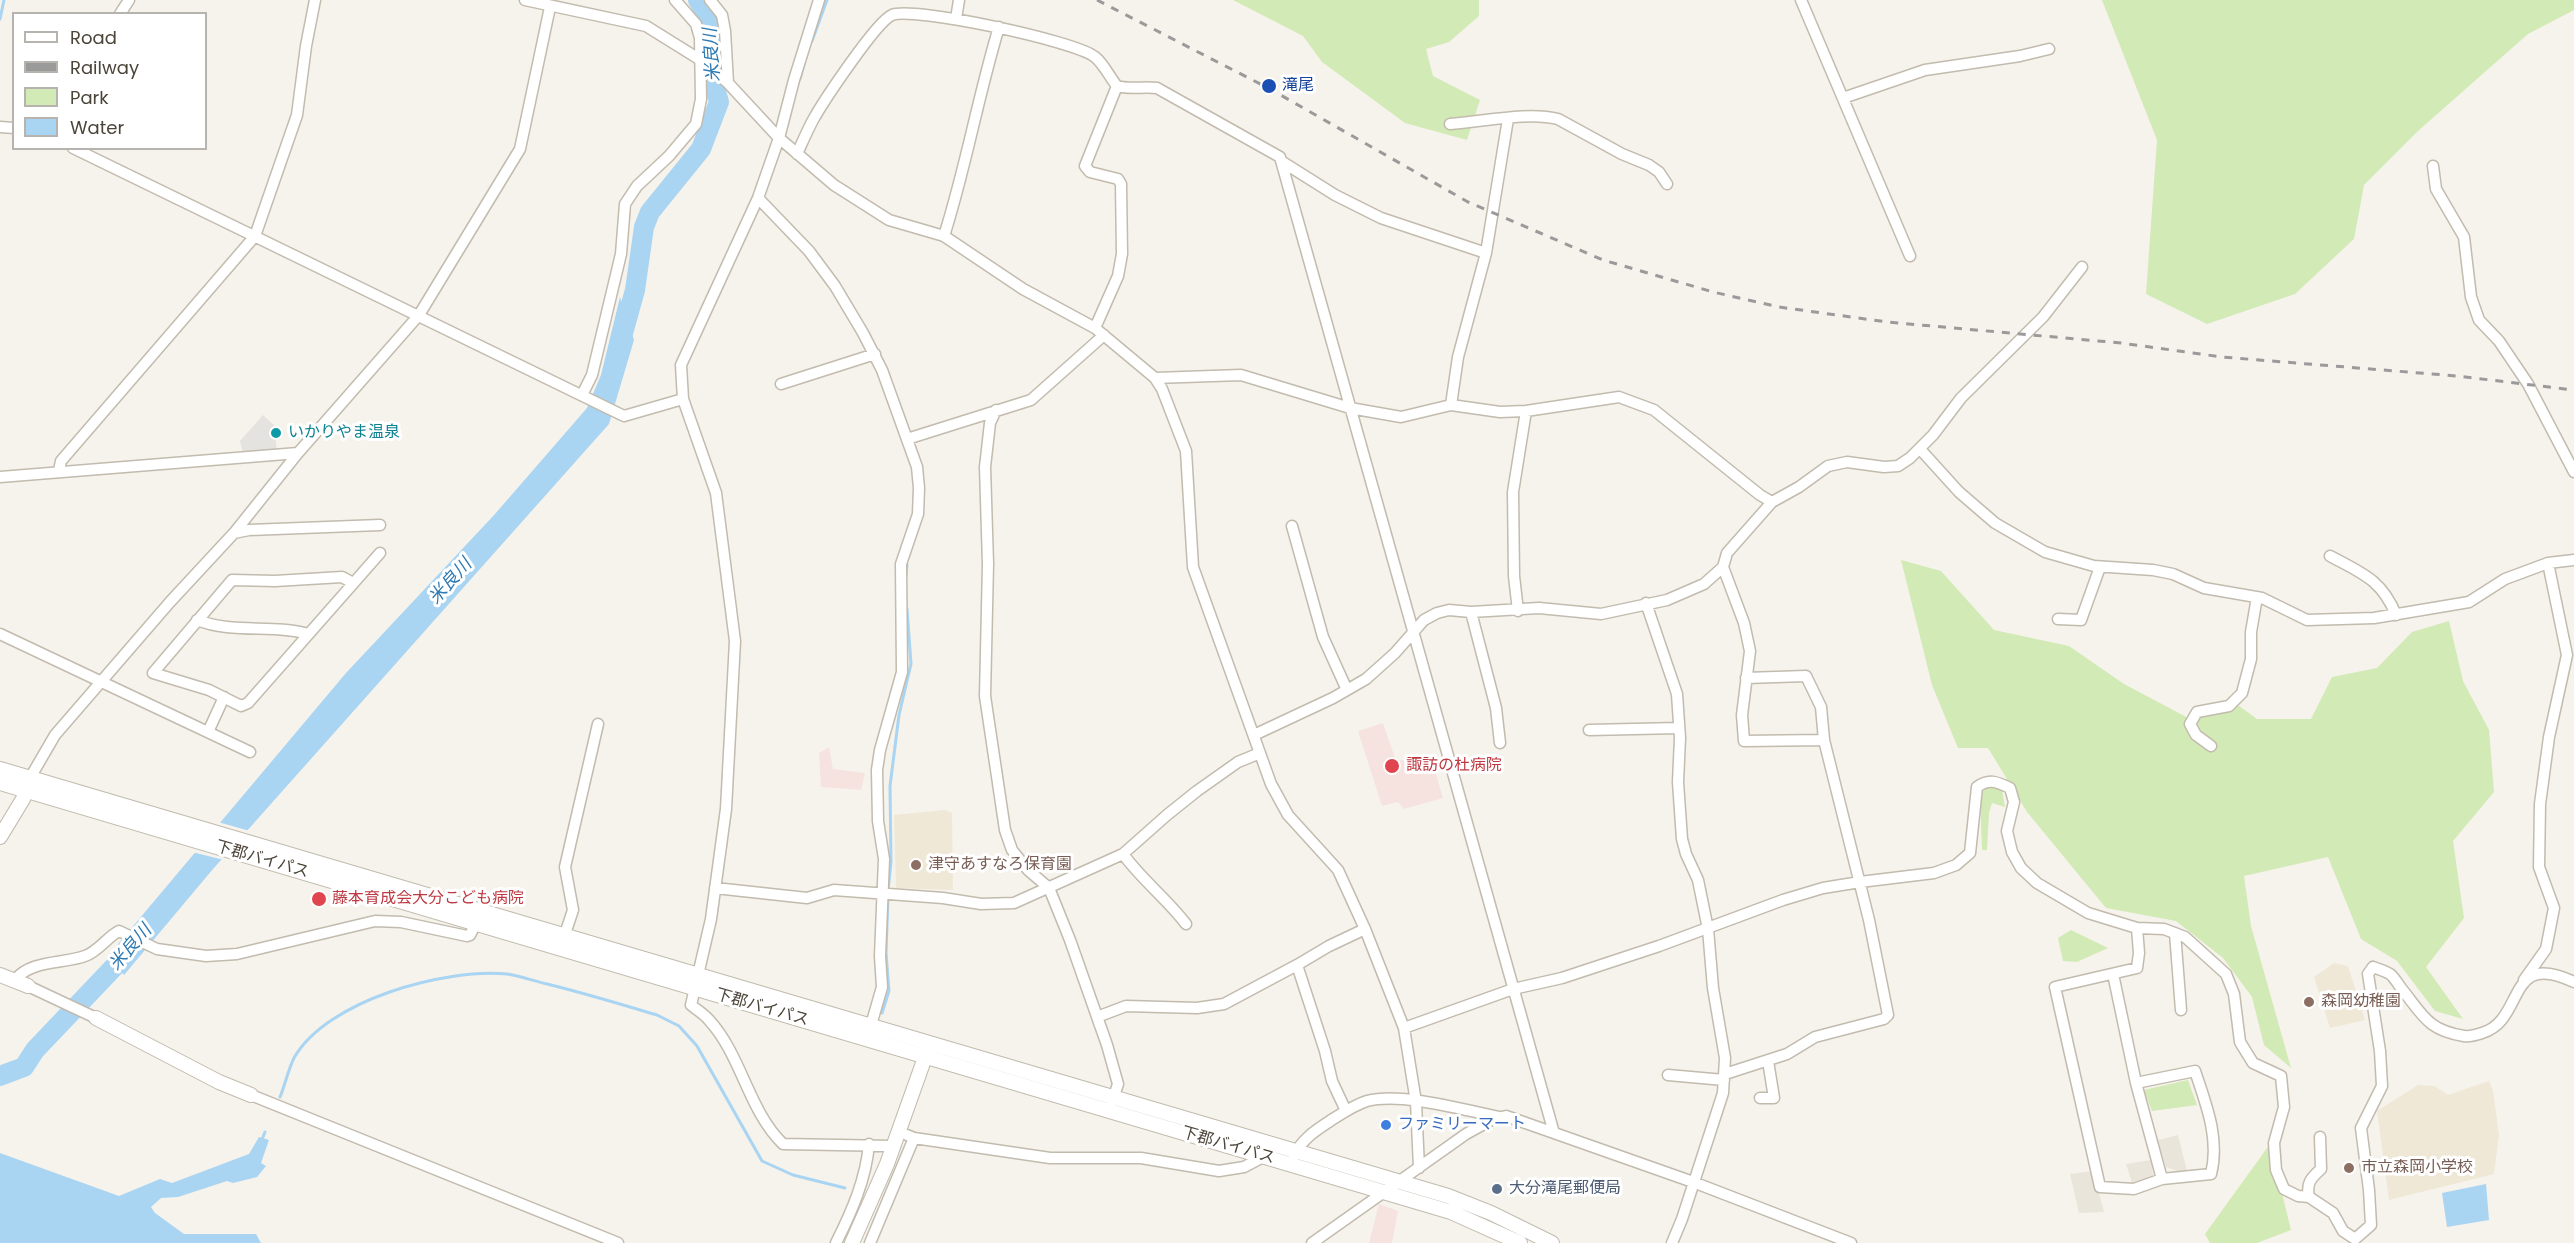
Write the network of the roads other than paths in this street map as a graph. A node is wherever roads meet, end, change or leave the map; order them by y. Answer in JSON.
{"nodes":[{"id":1,"x":315,"y":0,"type":"edge"},
{"id":2,"x":525,"y":0,"type":"edge"},
{"id":3,"x":675,"y":0,"type":"edge"},
{"id":4,"x":710,"y":0,"type":"edge"},
{"id":5,"x":819,"y":0,"type":"edge"},
{"id":6,"x":958,"y":0,"type":"edge"},
{"id":7,"x":1801,"y":0,"type":"edge"},
{"id":8,"x":550,"y":7,"type":"junction"},
{"id":9,"x":956,"y":19,"type":"junction"},
{"id":10,"x":999,"y":27,"type":"junction"},
{"id":11,"x":2049,"y":49,"type":"dead end"},
{"id":12,"x":699,"y":59,"type":"junction"},
{"id":13,"x":728,"y":83,"type":"junction"},
{"id":14,"x":1117,"y":86,"type":"junction"},
{"id":15,"x":1843,"y":98,"type":"junction"},
{"id":16,"x":1508,"y":119,"type":"junction"},
{"id":17,"x":1450,"y":124,"type":"dead end"},
{"id":18,"x":779,"y":138,"type":"junction"},
{"id":19,"x":77,"y":150,"type":"edge"},
{"id":20,"x":797,"y":154,"type":"junction"},
{"id":21,"x":1281,"y":161,"type":"junction"},
{"id":22,"x":2433,"y":166,"type":"dead end"},
{"id":23,"x":1666,"y":184,"type":"dead end"},
{"id":24,"x":758,"y":198,"type":"junction"},
{"id":25,"x":255,"y":236,"type":"junction"},
{"id":26,"x":944,"y":236,"type":"junction"},
{"id":27,"x":1486,"y":253,"type":"junction"},
{"id":28,"x":1910,"y":256,"type":"dead end"},
{"id":29,"x":2082,"y":267,"type":"dead end"},
{"id":30,"x":419,"y":315,"type":"junction"},
{"id":31,"x":1100,"y":331,"type":"junction"},
{"id":32,"x":875,"y":354,"type":"junction"},
{"id":33,"x":1155,"y":378,"type":"junction"},
{"id":34,"x":781,"y":384,"type":"dead end"},
{"id":35,"x":582,"y":395,"type":"junction"},
{"id":36,"x":683,"y":399,"type":"junction"},
{"id":37,"x":1451,"y":405,"type":"junction"},
{"id":38,"x":1350,"y":408,"type":"junction"},
{"id":39,"x":996,"y":410,"type":"junction"},
{"id":40,"x":1526,"y":411,"type":"junction"},
{"id":41,"x":907,"y":439,"type":"junction"},
{"id":42,"x":1920,"y":449,"type":"junction"},
{"id":43,"x":298,"y":453,"type":"junction"},
{"id":44,"x":59,"y":471,"type":"junction"},
{"id":45,"x":2574,"y":472,"type":"edge"},
{"id":46,"x":0,"y":477,"type":"edge"},
{"id":47,"x":1773,"y":502,"type":"junction"},
{"id":48,"x":380,"y":525,"type":"dead end"},
{"id":49,"x":1292,"y":526,"type":"dead end"},
{"id":50,"x":234,"y":533,"type":"junction"},
{"id":51,"x":380,"y":553,"type":"dead end"},
{"id":52,"x":2330,"y":556,"type":"dead end"},
{"id":53,"x":2574,"y":560,"type":"edge"},
{"id":54,"x":2548,"y":563,"type":"junction"},
{"id":55,"x":1723,"y":567,"type":"junction"},
{"id":56,"x":2100,"y":567,"type":"junction"},
{"id":57,"x":352,"y":583,"type":"junction"},
{"id":58,"x":2258,"y":597,"type":"junction"},
{"id":59,"x":1646,"y":603,"type":"junction"},
{"id":60,"x":1518,"y":611,"type":"junction"},
{"id":61,"x":1471,"y":612,"type":"junction"},
{"id":62,"x":2396,"y":615,"type":"junction"},
{"id":63,"x":2058,"y":619,"type":"dead end"},
{"id":64,"x":197,"y":620,"type":"junction"},
{"id":65,"x":1413,"y":631,"type":"junction"},
{"id":66,"x":0,"y":634,"type":"edge"},
{"id":67,"x":308,"y":634,"type":"junction"},
{"id":68,"x":1746,"y":678,"type":"junction"},
{"id":69,"x":100,"y":681,"type":"junction"},
{"id":70,"x":1347,"y":690,"type":"junction"},
{"id":71,"x":224,"y":697,"type":"junction"},
{"id":72,"x":598,"y":724,"type":"dead end"},
{"id":73,"x":1680,"y":728,"type":"junction"},
{"id":74,"x":1589,"y":730,"type":"dead end"},
{"id":75,"x":208,"y":732,"type":"junction"},
{"id":76,"x":1254,"y":735,"type":"junction"},
{"id":77,"x":1824,"y":740,"type":"junction"},
{"id":78,"x":1500,"y":743,"type":"dead end"},
{"id":79,"x":2211,"y":746,"type":"dead end"},
{"id":80,"x":250,"y":752,"type":"dead end"},
{"id":81,"x":1260,"y":753,"type":"junction"},
{"id":82,"x":0,"y":769,"type":"edge"},
{"id":83,"x":0,"y":783,"type":"edge"},
{"id":84,"x":28,"y":784,"type":"junction"},
{"id":85,"x":0,"y":837,"type":"edge"},
{"id":86,"x":244,"y":848,"type":"junction"},
{"id":87,"x":1123,"y":854,"type":"junction"},
{"id":88,"x":1860,"y":882,"type":"junction"},
{"id":89,"x":716,"y":888,"type":"junction"},
{"id":90,"x":1049,"y":888,"type":"junction"},
{"id":91,"x":888,"y":894,"type":"junction"},
{"id":92,"x":476,"y":923,"type":"junction"},
{"id":93,"x":1186,"y":924,"type":"dead end"},
{"id":94,"x":1365,"y":928,"type":"junction"},
{"id":95,"x":2137,"y":928,"type":"junction"},
{"id":96,"x":1708,"y":929,"type":"junction"},
{"id":97,"x":2175,"y":933,"type":"junction"},
{"id":98,"x":564,"y":937,"type":"junction"},
{"id":99,"x":1297,"y":966,"type":"junction"},
{"id":100,"x":2114,"y":974,"type":"junction"},
{"id":101,"x":0,"y":975,"type":"edge"},
{"id":102,"x":15,"y":980,"type":"junction"},
{"id":103,"x":696,"y":982,"type":"junction"},
{"id":104,"x":2574,"y":982,"type":"edge"},
{"id":105,"x":28,"y":986,"type":"joint"},
{"id":106,"x":1514,"y":989,"type":"junction"},
{"id":107,"x":2515,"y":993,"type":"junction"},
{"id":108,"x":2181,"y":1010,"type":"dead end"},
{"id":109,"x":1097,"y":1017,"type":"junction"},
{"id":110,"x":96,"y":1018,"type":"joint"},
{"id":111,"x":1404,"y":1028,"type":"junction"},
{"id":112,"x":869,"y":1033,"type":"junction"},
{"id":113,"x":927,"y":1050,"type":"junction"},
{"id":114,"x":1768,"y":1061,"type":"junction"},
{"id":115,"x":1668,"y":1075,"type":"dead end"},
{"id":116,"x":1724,"y":1077,"type":"junction"},
{"id":117,"x":2136,"y":1083,"type":"junction"},
{"id":118,"x":250,"y":1095,"type":"joint"},
{"id":119,"x":1760,"y":1098,"type":"dead end"},
{"id":120,"x":1416,"y":1102,"type":"junction"},
{"id":121,"x":1111,"y":1104,"type":"junction"},
{"id":122,"x":1346,"y":1111,"type":"junction"},
{"id":123,"x":1500,"y":1117,"type":"junction"},
{"id":124,"x":899,"y":1131,"type":"junction"},
{"id":125,"x":1554,"y":1133,"type":"junction"},
{"id":126,"x":2320,"y":1137,"type":"dead end"},
{"id":127,"x":914,"y":1138,"type":"junction"},
{"id":128,"x":869,"y":1144,"type":"junction"},
{"id":129,"x":893,"y":1146,"type":"junction"},
{"id":130,"x":1264,"y":1156,"type":"junction"},
{"id":131,"x":1292,"y":1158,"type":"junction"},
{"id":132,"x":1419,"y":1168,"type":"junction"},
{"id":133,"x":2162,"y":1179,"type":"junction"},
{"id":134,"x":1398,"y":1182,"type":"junction"},
{"id":135,"x":1693,"y":1182,"type":"junction"},
{"id":136,"x":1384,"y":1192,"type":"junction"},
{"id":137,"x":2309,"y":1197,"type":"junction"},
{"id":138,"x":618,"y":1243,"type":"edge"},
{"id":139,"x":836,"y":1243,"type":"edge"},
{"id":140,"x":852,"y":1243,"type":"edge"},
{"id":141,"x":870,"y":1243,"type":"edge"},
{"id":142,"x":1312,"y":1243,"type":"edge"},
{"id":143,"x":1520,"y":1243,"type":"edge"},
{"id":144,"x":1552,"y":1243,"type":"edge"},
{"id":145,"x":1672,"y":1243,"type":"edge"},
{"id":146,"x":1851,"y":1243,"type":"edge"}],
"edges":[{"from":1,"to":25,"type":"street"},
{"from":2,"to":8,"type":"street"},
{"from":3,"to":12,"type":"street"},
{"from":4,"to":13,"type":"street"},
{"from":5,"to":18,"type":"street"},
{"from":6,"to":9,"type":"street"},
{"from":7,"to":15,"type":"street"},
{"from":8,"to":12,"type":"street"},
{"from":8,"to":30,"type":"street"},
{"from":9,"to":10,"type":"street"},
{"from":9,"to":20,"type":"street"},
{"from":10,"to":14,"type":"street"},
{"from":10,"to":26,"type":"street"},
{"from":11,"to":15,"type":"street"},
{"from":12,"to":13,"type":"street"},
{"from":12,"to":35,"type":"street"},
{"from":13,"to":18,"type":"street"},
{"from":14,"to":21,"type":"street"},
{"from":14,"to":31,"type":"street"},
{"from":15,"to":28,"type":"street"},
{"from":16,"to":17,"type":"street"},
{"from":16,"to":23,"type":"street"},
{"from":16,"to":27,"type":"street"},
{"from":18,"to":20,"type":"street"},
{"from":18,"to":24,"type":"street"},
{"from":19,"to":25,"type":"street"},
{"from":20,"to":26,"type":"street"},
{"from":21,"to":27,"type":"street"},
{"from":21,"to":38,"type":"street"},
{"from":22,"to":45,"type":"street"},
{"from":24,"to":32,"type":"street"},
{"from":24,"to":36,"type":"street"},
{"from":25,"to":30,"type":"street"},
{"from":25,"to":44,"type":"street"},
{"from":26,"to":31,"type":"street"},
{"from":27,"to":37,"type":"street"},
{"from":29,"to":42,"type":"street"},
{"from":30,"to":35,"type":"street"},
{"from":30,"to":43,"type":"street"},
{"from":31,"to":33,"type":"street"},
{"from":31,"to":39,"type":"street"},
{"from":32,"to":34,"type":"street"},
{"from":32,"to":41,"type":"street"},
{"from":33,"to":38,"type":"street"},
{"from":33,"to":76,"type":"street"},
{"from":35,"to":36,"type":"street"},
{"from":36,"to":89,"type":"street"},
{"from":37,"to":38,"type":"street"},
{"from":37,"to":40,"type":"street"},
{"from":38,"to":65,"type":"street"},
{"from":39,"to":41,"type":"street"},
{"from":39,"to":90,"type":"street"},
{"from":40,"to":47,"type":"street"},
{"from":40,"to":60,"type":"street"},
{"from":41,"to":91,"type":"street"},
{"from":42,"to":47,"type":"street"},
{"from":42,"to":56,"type":"street"},
{"from":43,"to":44,"type":"street"},
{"from":43,"to":50,"type":"street"},
{"from":44,"to":46,"type":"street"},
{"from":47,"to":55,"type":"street"},
{"from":48,"to":50,"type":"street"},
{"from":49,"to":70,"type":"street"},
{"from":50,"to":69,"type":"street"},
{"from":51,"to":57,"type":"street"},
{"from":52,"to":62,"type":"street"},
{"from":53,"to":54,"type":"street"},
{"from":54,"to":62,"type":"street"},
{"from":54,"to":107,"type":"street"},
{"from":55,"to":59,"type":"street"},
{"from":55,"to":68,"type":"street"},
{"from":56,"to":58,"type":"street"},
{"from":56,"to":63,"type":"street"},
{"from":57,"to":64,"type":"street"},
{"from":57,"to":67,"type":"street"},
{"from":58,"to":62,"type":"street"},
{"from":58,"to":79,"type":"street"},
{"from":59,"to":60,"type":"street"},
{"from":59,"to":73,"type":"street"},
{"from":60,"to":61,"type":"street"},
{"from":61,"to":65,"type":"street"},
{"from":61,"to":78,"type":"street"},
{"from":64,"to":67,"type":"street"},
{"from":64,"to":71,"type":"street"},
{"from":65,"to":70,"type":"street"},
{"from":65,"to":106,"type":"street"},
{"from":66,"to":69,"type":"street"},
{"from":67,"to":71,"type":"street"},
{"from":68,"to":77,"type":"street"},
{"from":68,"to":77,"type":"street"},
{"from":69,"to":75,"type":"street"},
{"from":69,"to":84,"type":"street"},
{"from":70,"to":76,"type":"street"},
{"from":71,"to":75,"type":"street"},
{"from":72,"to":98,"type":"street"},
{"from":73,"to":74,"type":"street"},
{"from":73,"to":96,"type":"street"},
{"from":75,"to":80,"type":"street"},
{"from":76,"to":81,"type":"street"},
{"from":77,"to":88,"type":"street"},
{"from":81,"to":87,"type":"street"},
{"from":81,"to":94,"type":"street"},
{"from":82,"to":84,"type":"street","name":"下郡バイパス"},
{"from":83,"to":84,"type":"street","name":"下郡バイパス"},
{"from":84,"to":85,"type":"street"},
{"from":84,"to":86,"type":"street","name":"下郡バイパス"},
{"from":86,"to":92,"type":"street","name":"下郡バイパス"},
{"from":86,"to":98,"type":"street"},
{"from":87,"to":90,"type":"street"},
{"from":87,"to":93,"type":"street"},
{"from":88,"to":95,"type":"street"},
{"from":88,"to":96,"type":"street"},
{"from":88,"to":114,"type":"street"},
{"from":89,"to":91,"type":"street"},
{"from":89,"to":103,"type":"street"},
{"from":90,"to":91,"type":"street"},
{"from":90,"to":109,"type":"street"},
{"from":91,"to":112,"type":"street"},
{"from":92,"to":102,"type":"street"},
{"from":92,"to":103,"type":"street","name":"下郡バイパス"},
{"from":94,"to":99,"type":"street"},
{"from":94,"to":111,"type":"street"},
{"from":95,"to":97,"type":"street"},
{"from":95,"to":100,"type":"street"},
{"from":96,"to":106,"type":"street"},
{"from":96,"to":116,"type":"street"},
{"from":97,"to":108,"type":"street"},
{"from":97,"to":137,"type":"street"},
{"from":98,"to":103,"type":"street"},
{"from":99,"to":109,"type":"street"},
{"from":99,"to":122,"type":"street"},
{"from":100,"to":117,"type":"street"},
{"from":100,"to":133,"type":"street"},
{"from":101,"to":102,"type":"street"},
{"from":102,"to":105,"type":"street"},
{"from":103,"to":112,"type":"street"},
{"from":103,"to":128,"type":"street"},
{"from":104,"to":107,"type":"street"},
{"from":105,"to":110,"type":"street"},
{"from":106,"to":111,"type":"street"},
{"from":106,"to":125,"type":"street"},
{"from":107,"to":137,"type":"street"},
{"from":109,"to":121,"type":"street"},
{"from":110,"to":118,"type":"street"},
{"from":111,"to":120,"type":"street"},
{"from":112,"to":113,"type":"street"},
{"from":113,"to":121,"type":"street"},
{"from":113,"to":124,"type":"street"},
{"from":114,"to":116,"type":"street"},
{"from":114,"to":119,"type":"street"},
{"from":115,"to":116,"type":"street"},
{"from":116,"to":135,"type":"street"},
{"from":117,"to":133,"type":"street"},
{"from":117,"to":133,"type":"street"},
{"from":118,"to":138,"type":"street"},
{"from":120,"to":122,"type":"street"},
{"from":120,"to":123,"type":"street"},
{"from":120,"to":132,"type":"street"},
{"from":121,"to":130,"type":"street","name":"下郡バイパス"},
{"from":121,"to":131,"type":"street"},
{"from":122,"to":131,"type":"street"},
{"from":123,"to":125,"type":"street"},
{"from":123,"to":132,"type":"street"},
{"from":124,"to":127,"type":"street"},
{"from":124,"to":129,"type":"street"},
{"from":125,"to":135,"type":"street"},
{"from":126,"to":137,"type":"street"},
{"from":127,"to":130,"type":"street"},
{"from":127,"to":141,"type":"street"},
{"from":128,"to":129,"type":"street"},
{"from":128,"to":139,"type":"street"},
{"from":129,"to":140,"type":"street"},
{"from":130,"to":131,"type":"street","name":"下郡バイパス"},
{"from":131,"to":134,"type":"street"},
{"from":131,"to":136,"type":"street","name":"下郡バイパス"},
{"from":132,"to":134,"type":"street"},
{"from":134,"to":136,"type":"street"},
{"from":134,"to":144,"type":"street"},
{"from":135,"to":145,"type":"street"},
{"from":135,"to":146,"type":"street"},
{"from":136,"to":142,"type":"street"},
{"from":136,"to":143,"type":"street","name":"下郡バイパス"}]}
